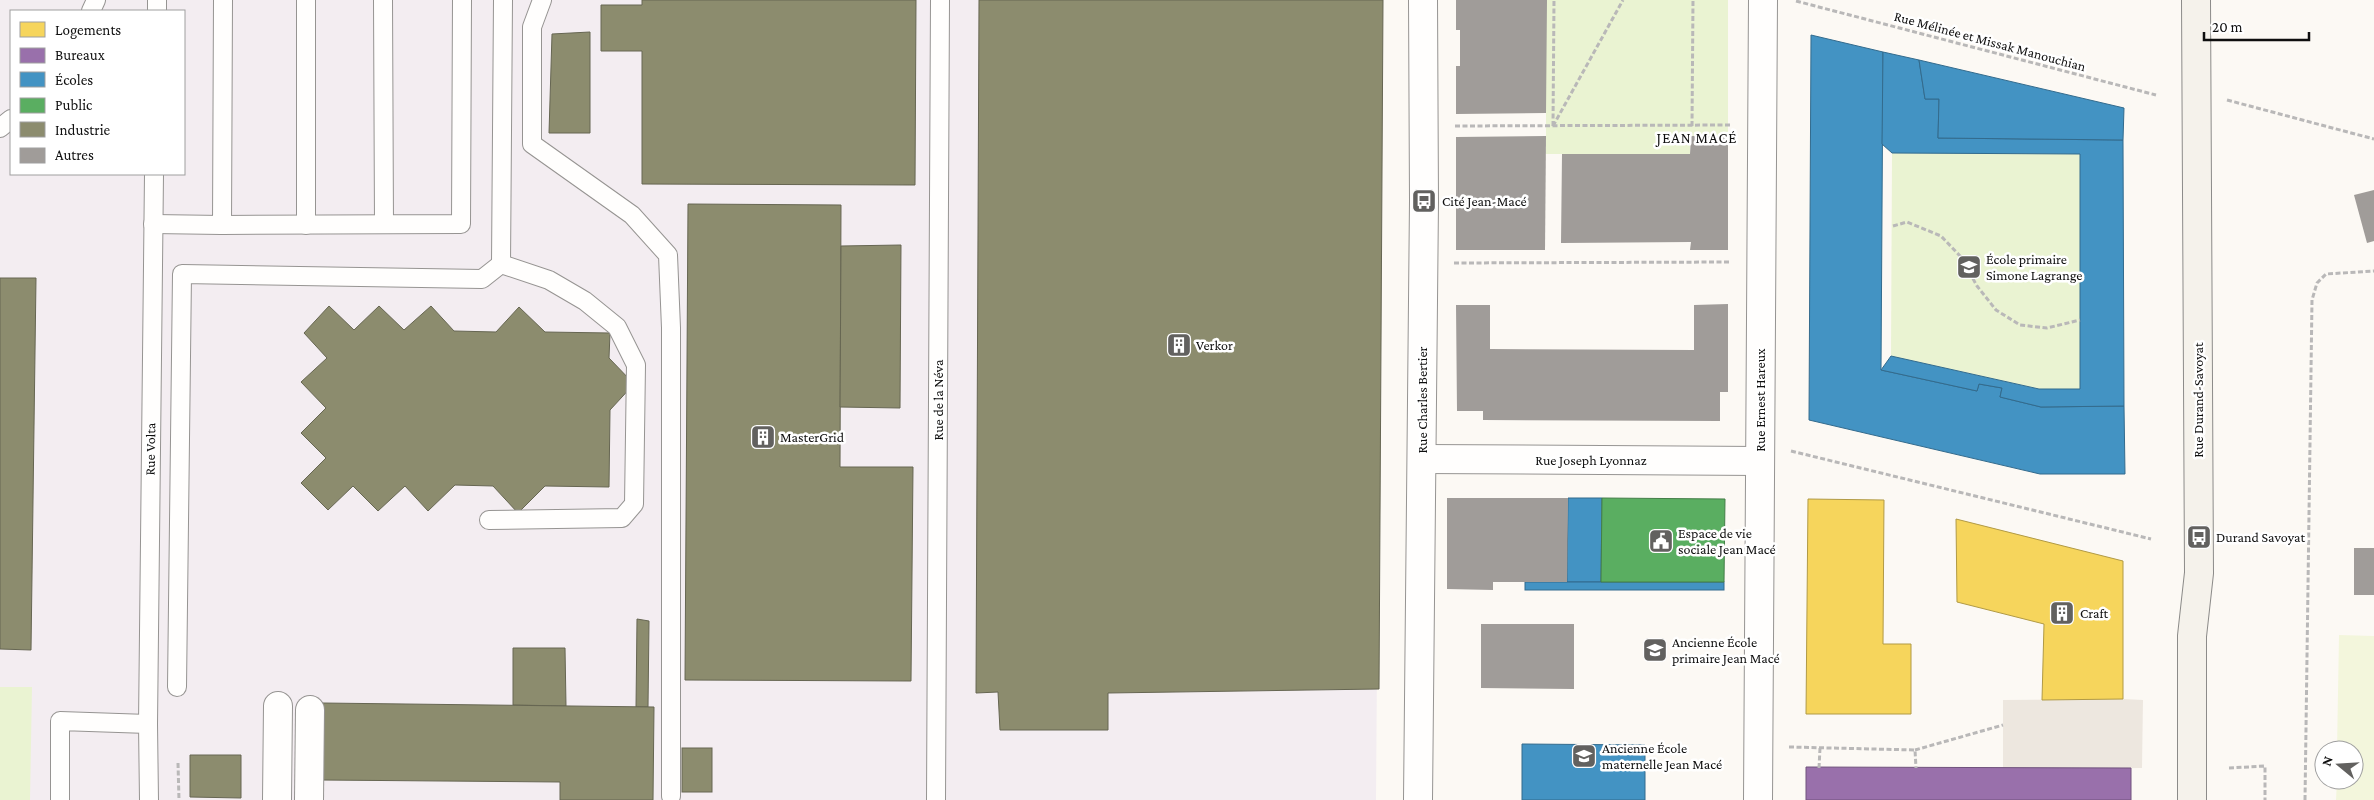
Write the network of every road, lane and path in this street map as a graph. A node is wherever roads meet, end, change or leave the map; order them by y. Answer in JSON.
{"nodes":[{"id":1,"x":222,"y":0,"type":"edge"},
{"id":2,"x":306,"y":0,"type":"edge"},
{"id":3,"x":383,"y":0,"type":"edge"},
{"id":4,"x":462,"y":0,"type":"edge"},
{"id":5,"x":503,"y":0,"type":"edge"},
{"id":6,"x":542,"y":0,"type":"edge"},
{"id":7,"x":940,"y":0,"type":"edge"},
{"id":8,"x":1423,"y":0,"type":"edge"},
{"id":9,"x":1554,"y":0,"type":"edge"},
{"id":10,"x":1622,"y":0,"type":"edge"},
{"id":11,"x":1693,"y":0,"type":"edge"},
{"id":12,"x":1763,"y":0,"type":"edge"},
{"id":13,"x":1790,"y":0,"type":"edge"},
{"id":14,"x":2196,"y":0,"type":"edge"},
{"id":15,"x":2156,"y":96,"type":"dead end"},
{"id":16,"x":2227,"y":100,"type":"dead end"},
{"id":17,"x":10,"y":120,"type":"edge"},
{"id":18,"x":1450,"y":126,"type":"dead end"},
{"id":19,"x":1553,"y":126,"type":"junction"},
{"id":20,"x":1692,"y":126,"type":"junction"},
{"id":21,"x":1736,"y":126,"type":"dead end"},
{"id":22,"x":0,"y":128,"type":"edge"},
{"id":23,"x":2374,"y":139,"type":"edge"},
{"id":24,"x":154,"y":175,"type":"edge"},
{"id":25,"x":153,"y":224,"type":"junction"},
{"id":26,"x":384,"y":224,"type":"junction"},
{"id":27,"x":222,"y":225,"type":"junction"},
{"id":28,"x":306,"y":225,"type":"junction"},
{"id":29,"x":1892,"y":226,"type":"dead end"},
{"id":30,"x":1735,"y":262,"type":"dead end"},
{"id":31,"x":1450,"y":263,"type":"dead end"},
{"id":32,"x":501,"y":264,"type":"junction"},
{"id":33,"x":2374,"y":271,"type":"edge"},
{"id":34,"x":2080,"y":320,"type":"dead end"},
{"id":35,"x":1786,"y":450,"type":"dead end"},
{"id":36,"x":1422,"y":459,"type":"junction"},
{"id":37,"x":1760,"y":461,"type":"junction"},
{"id":38,"x":488,"y":520,"type":"dead end"},
{"id":39,"x":2151,"y":539,"type":"dead end"},
{"id":40,"x":177,"y":687,"type":"dead end"},
{"id":41,"x":278,"y":706,"type":"dead end"},
{"id":42,"x":310,"y":710,"type":"dead end"},
{"id":43,"x":148,"y":724,"type":"junction"},
{"id":44,"x":2002,"y":725,"type":"dead end"},
{"id":45,"x":1785,"y":747,"type":"dead end"},
{"id":46,"x":1820,"y":748,"type":"junction"},
{"id":47,"x":1916,"y":750,"type":"junction"},
{"id":48,"x":1819,"y":768,"type":"dead end"},
{"id":49,"x":1916,"y":768,"type":"dead end"},
{"id":50,"x":2229,"y":768,"type":"dead end"},
{"id":51,"x":670,"y":796,"type":"dead end"},
{"id":52,"x":60,"y":800,"type":"edge"},
{"id":53,"x":150,"y":800,"type":"edge"},
{"id":54,"x":277,"y":800,"type":"edge"},
{"id":55,"x":309,"y":800,"type":"edge"},
{"id":56,"x":936,"y":800,"type":"edge"},
{"id":57,"x":1418,"y":800,"type":"edge"},
{"id":58,"x":1758,"y":800,"type":"edge"},
{"id":59,"x":2192,"y":800,"type":"edge"},
{"id":60,"x":2265,"y":800,"type":"edge"},
{"id":61,"x":2305,"y":800,"type":"edge"}],
"edges":[{"from":1,"to":27,"type":"lane"},
{"from":2,"to":28,"type":"lane"},
{"from":3,"to":26,"type":"lane"},
{"from":4,"to":26,"type":"lane"},
{"from":5,"to":32,"type":"lane"},
{"from":6,"to":51,"type":"lane"},
{"from":7,"to":56,"type":"lane","name":"Rue de la Néva"},
{"from":8,"to":36,"type":"street","name":"Rue Charles Bertier"},
{"from":9,"to":19,"type":"path"},
{"from":10,"to":19,"type":"path"},
{"from":11,"to":20,"type":"path"},
{"from":12,"to":37,"type":"street","name":"Rue Ernest Hareux"},
{"from":13,"to":15,"type":"path","name":"Rue Mélinée et Missak Manouchian"},
{"from":14,"to":59,"type":"main road","name":"Rue Durand-Savoyat"},
{"from":16,"to":23,"type":"path"},
{"from":17,"to":22,"type":"lane"},
{"from":18,"to":19,"type":"path"},
{"from":19,"to":20,"type":"path"},
{"from":20,"to":21,"type":"path"},
{"from":24,"to":25,"type":"lane","name":"Rue Volta"},
{"from":25,"to":27,"type":"lane"},
{"from":25,"to":43,"type":"lane","name":"Rue Volta"},
{"from":26,"to":28,"type":"lane"},
{"from":27,"to":28,"type":"lane"},
{"from":29,"to":34,"type":"path"},
{"from":30,"to":31,"type":"path"},
{"from":32,"to":38,"type":"lane"},
{"from":32,"to":40,"type":"lane"},
{"from":33,"to":61,"type":"path"},
{"from":35,"to":39,"type":"path"},
{"from":36,"to":37,"type":"street","name":"Rue Joseph Lyonnaz"},
{"from":36,"to":57,"type":"street","name":"Rue Charles Bertier"},
{"from":37,"to":58,"type":"street","name":"Rue Ernest Hareux"},
{"from":41,"to":54,"type":"street"},
{"from":42,"to":55,"type":"street"},
{"from":43,"to":52,"type":"lane"},
{"from":43,"to":53,"type":"lane","name":"Rue Volta"},
{"from":44,"to":47,"type":"path"},
{"from":45,"to":46,"type":"path"},
{"from":46,"to":47,"type":"path"},
{"from":46,"to":48,"type":"path"},
{"from":47,"to":49,"type":"path"},
{"from":50,"to":60,"type":"path"}]}
